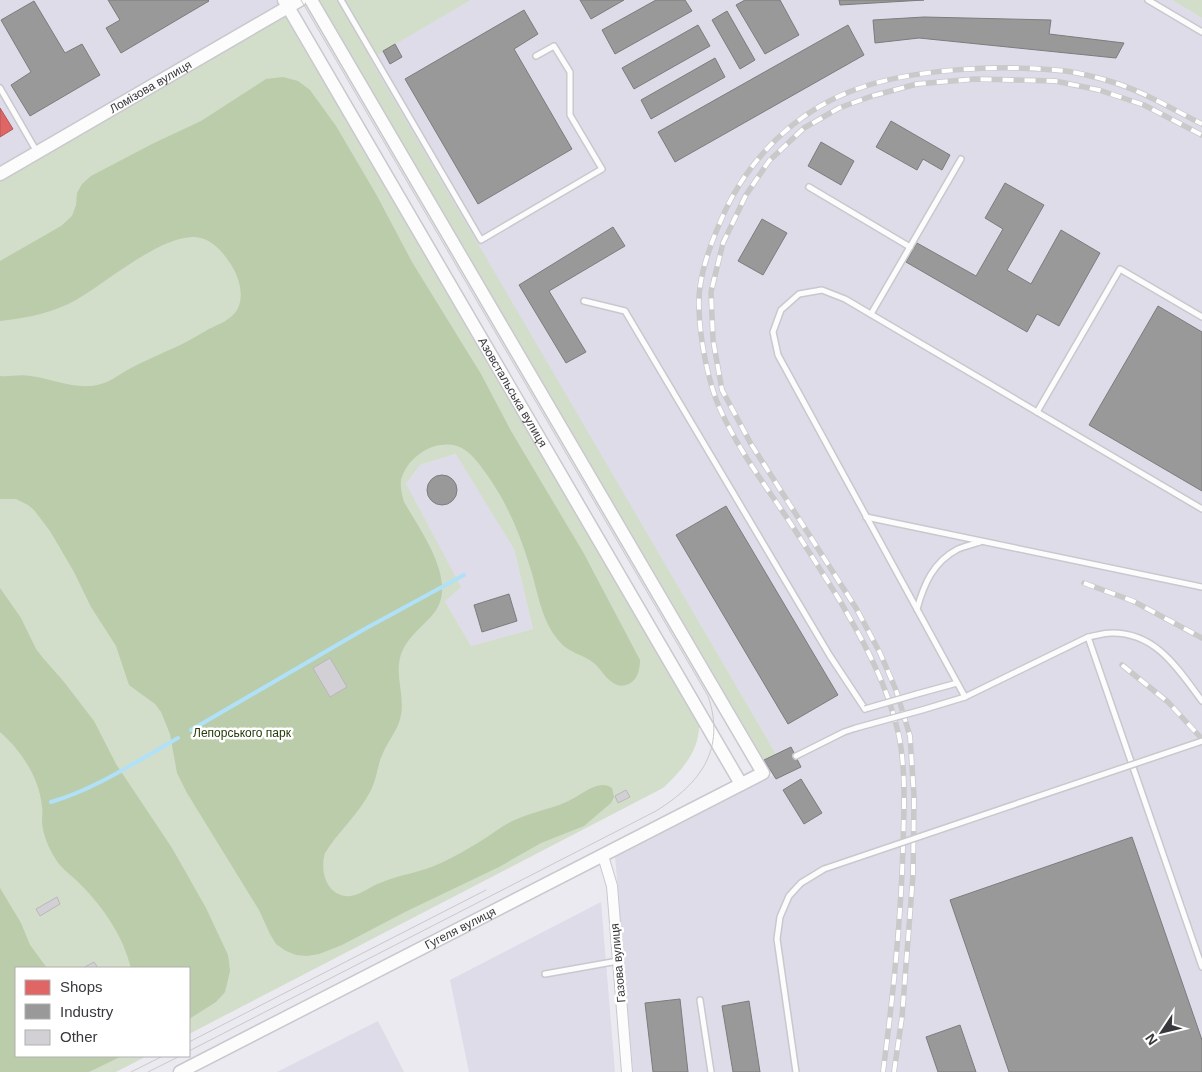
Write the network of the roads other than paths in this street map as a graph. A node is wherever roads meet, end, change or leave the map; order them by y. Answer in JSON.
{"nodes":[{"id":1,"x":300,"y":0,"type":"edge"},
{"id":2,"x":311,"y":0,"type":"edge"},
{"id":3,"x":341,"y":0,"type":"edge"},
{"id":4,"x":1148,"y":0,"type":"edge"},
{"id":5,"x":286,"y":4,"type":"edge"},
{"id":6,"x":1202,"y":32,"type":"edge"},
{"id":7,"x":536,"y":56,"type":"dead end"},
{"id":8,"x":0,"y":88,"type":"edge"},
{"id":9,"x":38,"y":152,"type":"junction"},
{"id":10,"x":961,"y":159,"type":"dead end"},
{"id":11,"x":0,"y":174,"type":"edge"},
{"id":12,"x":809,"y":187,"type":"dead end"},
{"id":13,"x":910,"y":247,"type":"junction"},
{"id":14,"x":584,"y":300,"type":"dead end"},
{"id":15,"x":871,"y":314,"type":"junction"},
{"id":16,"x":1202,"y":318,"type":"edge"},
{"id":17,"x":1037,"y":412,"type":"junction"},
{"id":18,"x":1202,"y":509,"type":"edge"},
{"id":19,"x":866,"y":517,"type":"junction"},
{"id":20,"x":982,"y":541,"type":"junction"},
{"id":21,"x":1202,"y":587,"type":"edge"},
{"id":22,"x":917,"y":610,"type":"junction"},
{"id":23,"x":1088,"y":637,"type":"junction"},
{"id":24,"x":957,"y":683,"type":"junction"},
{"id":25,"x":965,"y":697,"type":"junction"},
{"id":26,"x":1202,"y":701,"type":"edge"},
{"id":27,"x":1202,"y":741,"type":"edge"},
{"id":28,"x":796,"y":756,"type":"dead end"},
{"id":29,"x":767,"y":771,"type":"joint"},
{"id":30,"x":741,"y":784,"type":"junction"},
{"id":31,"x":603,"y":856,"type":"junction"},
{"id":32,"x":618,"y":961,"type":"junction"},
{"id":33,"x":1202,"y":967,"type":"edge"},
{"id":34,"x":545,"y":974,"type":"dead end"},
{"id":35,"x":700,"y":1000,"type":"dead end"},
{"id":36,"x":180,"y":1072,"type":"edge"},
{"id":37,"x":627,"y":1072,"type":"edge"},
{"id":38,"x":711,"y":1072,"type":"edge"},
{"id":39,"x":796,"y":1072,"type":"edge"}],
"edges":[{"from":1,"to":5,"type":"street","name":"Ломізова вулиця"},
{"from":2,"to":29,"type":"street","name":"Азовстальська вулиця"},
{"from":3,"to":7,"type":"lane"},
{"from":4,"to":6,"type":"lane"},
{"from":5,"to":9,"type":"street","name":"Ломізова вулиця"},
{"from":5,"to":30,"type":"street","name":"Азовстальська вулиця"},
{"from":8,"to":9,"type":"lane"},
{"from":9,"to":11,"type":"street","name":"Ломізова вулиця"},
{"from":10,"to":13,"type":"lane"},
{"from":12,"to":13,"type":"lane"},
{"from":13,"to":15,"type":"lane"},
{"from":14,"to":24,"type":"lane","bridge":true},
{"from":15,"to":17,"type":"lane"},
{"from":15,"to":19,"type":"lane"},
{"from":16,"to":17,"type":"lane"},
{"from":17,"to":18,"type":"lane"},
{"from":19,"to":20,"type":"lane"},
{"from":19,"to":22,"type":"lane"},
{"from":20,"to":21,"type":"lane"},
{"from":20,"to":22,"type":"lane"},
{"from":22,"to":24,"type":"lane"},
{"from":23,"to":25,"type":"lane"},
{"from":23,"to":26,"type":"lane"},
{"from":23,"to":33,"type":"lane"},
{"from":24,"to":25,"type":"lane"},
{"from":25,"to":28,"type":"lane","bridge":true},
{"from":27,"to":39,"type":"lane","bridge":true},
{"from":29,"to":30,"type":"street","name":"Гугеля вулиця"},
{"from":30,"to":31,"type":"street","name":"Гугеля вулиця"},
{"from":31,"to":32,"type":"street","name":"Газова вулиця"},
{"from":31,"to":36,"type":"street","name":"Гугеля вулиця"},
{"from":32,"to":34,"type":"lane"},
{"from":32,"to":37,"type":"street","name":"Газова вулиця"},
{"from":35,"to":38,"type":"lane"}]}
